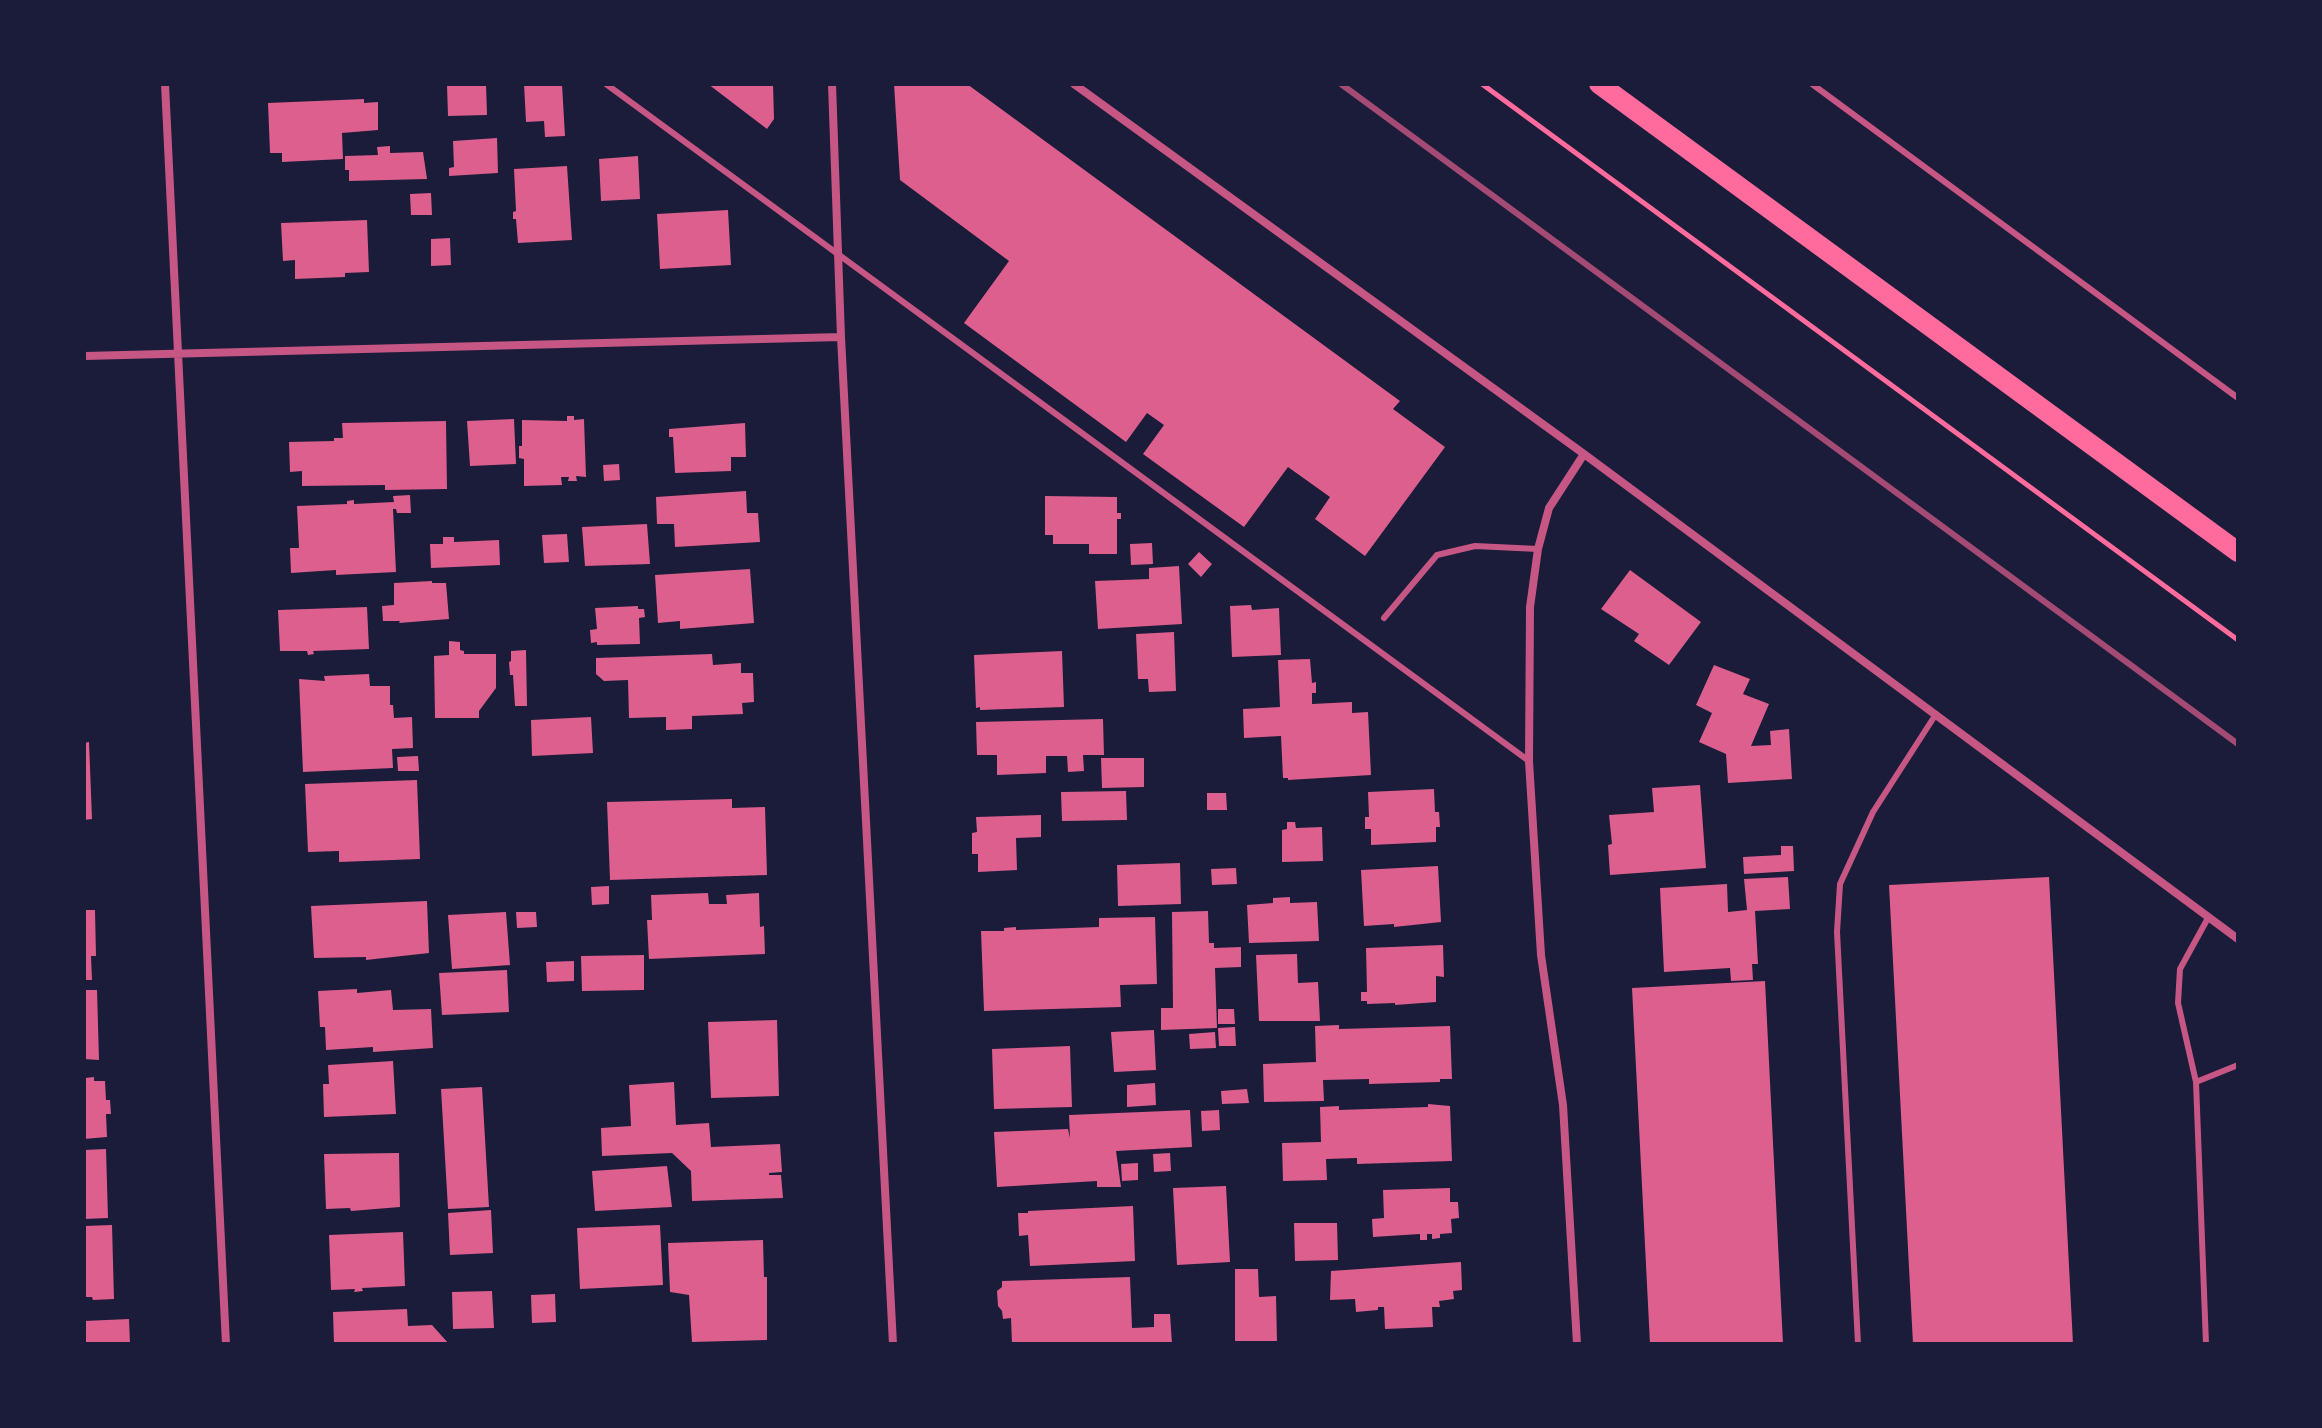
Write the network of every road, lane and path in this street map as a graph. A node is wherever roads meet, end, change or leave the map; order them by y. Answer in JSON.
{"nodes":[{"id":1,"x":165,"y":84,"type":"edge"},
{"id":2,"x":606,"y":84,"type":"edge"},
{"id":3,"x":832,"y":84,"type":"edge"},
{"id":4,"x":1074,"y":84,"type":"edge"},
{"id":5,"x":1482,"y":84,"type":"edge"},
{"id":6,"x":1599,"y":84,"type":"edge"},
{"id":7,"x":1812,"y":84,"type":"edge"},
{"id":8,"x":838,"y":253,"type":"junction"},
{"id":9,"x":841,"y":337,"type":"junction"},
{"id":10,"x":176,"y":352,"type":"junction"},
{"id":11,"x":84,"y":356,"type":"edge"},
{"id":12,"x":2238,"y":398,"type":"edge"},
{"id":13,"x":1584,"y":454,"type":"junction"},
{"id":14,"x":1538,"y":549,"type":"junction"},
{"id":15,"x":2238,"y":552,"type":"edge"},
{"id":16,"x":1384,"y":618,"type":"dead end"},
{"id":17,"x":2238,"y":640,"type":"edge"},
{"id":18,"x":1936,"y":714,"type":"junction"},
{"id":19,"x":1529,"y":761,"type":"junction"},
{"id":20,"x":2208,"y":918,"type":"junction"},
{"id":21,"x":2238,"y":939,"type":"edge"},
{"id":22,"x":2238,"y":1065,"type":"edge"},
{"id":23,"x":2196,"y":1082,"type":"junction"},
{"id":24,"x":226,"y":1344,"type":"edge"},
{"id":25,"x":893,"y":1344,"type":"edge"},
{"id":26,"x":1577,"y":1344,"type":"edge"},
{"id":27,"x":1858,"y":1344,"type":"edge"},
{"id":28,"x":2206,"y":1344,"type":"edge"}],
"edges":[{"from":1,"to":10,"type":"street"},
{"from":2,"to":8,"type":"lane"},
{"from":3,"to":8,"type":"street"},
{"from":4,"to":13,"type":"street"},
{"from":5,"to":17,"type":"path"},
{"from":6,"to":15,"type":"main road"},
{"from":7,"to":12,"type":"lane"},
{"from":8,"to":9,"type":"street"},
{"from":8,"to":19,"type":"lane"},
{"from":9,"to":10,"type":"street"},
{"from":9,"to":25,"type":"street"},
{"from":10,"to":11,"type":"street"},
{"from":10,"to":24,"type":"street"},
{"from":13,"to":14,"type":"street"},
{"from":13,"to":18,"type":"street"},
{"from":14,"to":16,"type":"lane"},
{"from":14,"to":19,"type":"street"},
{"from":18,"to":20,"type":"street"},
{"from":18,"to":27,"type":"lane"},
{"from":19,"to":26,"type":"street"},
{"from":20,"to":21,"type":"street"},
{"from":20,"to":23,"type":"lane"},
{"from":22,"to":23,"type":"lane"},
{"from":23,"to":28,"type":"lane"}]}
